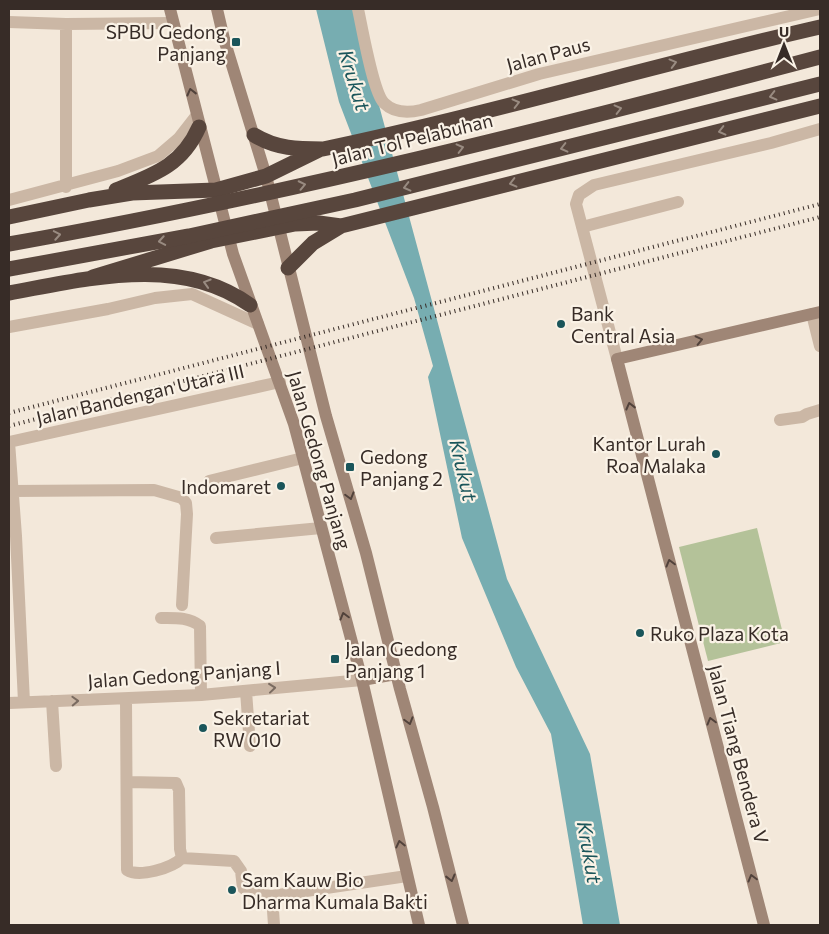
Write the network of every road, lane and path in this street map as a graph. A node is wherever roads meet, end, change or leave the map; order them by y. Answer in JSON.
{"nodes":[{"id":1,"x":170,"y":9,"type":"edge"},
{"id":2,"x":217,"y":9,"type":"edge"},
{"id":3,"x":358,"y":9,"type":"edge"},
{"id":4,"x":820,"y":9,"type":"edge"},
{"id":5,"x":790,"y":12,"type":"edge"},
{"id":6,"x":9,"y":22,"type":"edge"},
{"id":7,"x":173,"y":22,"type":"junction"},
{"id":8,"x":66,"y":24,"type":"junction"},
{"id":9,"x":820,"y":27,"type":"edge"},
{"id":10,"x":820,"y":57,"type":"edge"},
{"id":11,"x":820,"y":84,"type":"edge"},
{"id":12,"x":820,"y":106,"type":"edge"},
{"id":13,"x":198,"y":121,"type":"junction"},
{"id":14,"x":820,"y":129,"type":"edge"},
{"id":15,"x":254,"y":135,"type":"junction"},
{"id":16,"x":328,"y":148,"type":"junction"},
{"id":17,"x":266,"y":176,"type":"junction"},
{"id":18,"x":66,"y":187,"type":"junction"},
{"id":19,"x":216,"y":190,"type":"junction"},
{"id":20,"x":9,"y":200,"type":"edge"},
{"id":21,"x":89,"y":200,"type":"junction"},
{"id":22,"x":678,"y":202,"type":"dead end"},
{"id":23,"x":9,"y":216,"type":"edge"},
{"id":24,"x":345,"y":225,"type":"junction"},
{"id":25,"x":582,"y":226,"type":"junction"},
{"id":26,"x":278,"y":228,"type":"junction"},
{"id":27,"x":229,"y":237,"type":"junction"},
{"id":28,"x":9,"y":244,"type":"edge"},
{"id":29,"x":288,"y":268,"type":"junction"},
{"id":30,"x":9,"y":269,"type":"edge"},
{"id":31,"x":93,"y":278,"type":"junction"},
{"id":32,"x":9,"y":293,"type":"edge"},
{"id":33,"x":250,"y":305,"type":"junction"},
{"id":34,"x":816,"y":313,"type":"edge"},
{"id":35,"x":258,"y":324,"type":"junction"},
{"id":36,"x":9,"y":327,"type":"edge"},
{"id":37,"x":820,"y":346,"type":"edge"},
{"id":38,"x":617,"y":359,"type":"junction"},
{"id":39,"x":280,"y":382,"type":"junction"},
{"id":40,"x":820,"y":410,"type":"edge"},
{"id":41,"x":780,"y":420,"type":"dead end"},
{"id":42,"x":9,"y":442,"type":"edge"},
{"id":43,"x":303,"y":458,"type":"junction"},
{"id":44,"x":208,"y":481,"type":"dead end"},
{"id":45,"x":12,"y":491,"type":"junction"},
{"id":46,"x":321,"y":528,"type":"junction"},
{"id":47,"x":216,"y":538,"type":"dead end"},
{"id":48,"x":182,"y":605,"type":"dead end"},
{"id":49,"x":162,"y":618,"type":"dead end"},
{"id":50,"x":396,"y":674,"type":"junction"},
{"id":51,"x":362,"y":680,"type":"junction"},
{"id":52,"x":246,"y":691,"type":"junction"},
{"id":53,"x":201,"y":695,"type":"junction"},
{"id":54,"x":126,"y":699,"type":"junction"},
{"id":55,"x":52,"y":701,"type":"junction"},
{"id":56,"x":24,"y":702,"type":"junction"},
{"id":57,"x":9,"y":703,"type":"edge"},
{"id":58,"x":250,"y":746,"type":"dead end"},
{"id":59,"x":56,"y":766,"type":"dead end"},
{"id":60,"x":128,"y":782,"type":"junction"},
{"id":61,"x":182,"y":858,"type":"junction"},
{"id":62,"x":407,"y":876,"type":"junction"},
{"id":63,"x":272,"y":896,"type":"junction"},
{"id":64,"x":274,"y":925,"type":"edge"},
{"id":65,"x":419,"y":925,"type":"edge"},
{"id":66,"x":463,"y":925,"type":"edge"},
{"id":67,"x":764,"y":925,"type":"edge"}],
"edges":[{"from":1,"to":7,"type":"main road","name":"Jalan Gedong Panjang"},
{"from":2,"to":15,"type":"main road","name":"Jalan Gedong Panjang"},
{"from":3,"to":5,"type":"street","name":"Jalan Paus"},
{"from":4,"to":5,"type":"street","name":"Jalan Paus"},
{"from":6,"to":8,"type":"street"},
{"from":7,"to":8,"type":"street"},
{"from":13,"to":7,"type":"main road","name":"Jalan Gedong Panjang","one_way":true},
{"from":8,"to":18,"type":"street"},
{"from":16,"to":9,"type":"highway","one_way":true},
{"from":28,"to":10,"type":"highway","name":"Jalan Tol Pelabuhan","one_way":true,"bridge":true},
{"from":11,"to":30,"type":"highway","one_way":true,"bridge":true},
{"from":12,"to":24,"type":"highway","one_way":true},
{"from":13,"to":18,"type":"street"},
{"from":13,"to":19,"type":"main road","name":"Jalan Gedong Panjang"},
{"from":13,"to":21,"type":"highway"},
{"from":14,"to":25,"type":"street"},
{"from":15,"to":16,"type":"highway"},
{"from":15,"to":17,"type":"main road","name":"Jalan Gedong Panjang"},
{"from":16,"to":17,"type":"highway"},
{"from":17,"to":19,"type":"highway"},
{"from":17,"to":26,"type":"main road","name":"Jalan Gedong Panjang"},
{"from":18,"to":20,"type":"street"},
{"from":19,"to":21,"type":"highway"},
{"from":19,"to":27,"type":"main road","name":"Jalan Gedong Panjang"},
{"from":21,"to":23,"type":"highway"},
{"from":22,"to":25,"type":"street"},
{"from":24,"to":26,"type":"highway"},
{"from":24,"to":29,"type":"highway"},
{"from":25,"to":38,"type":"street"},
{"from":26,"to":27,"type":"highway"},
{"from":26,"to":29,"type":"main road","name":"Jalan Gedong Panjang"},
{"from":27,"to":31,"type":"highway"},
{"from":27,"to":33,"type":"main road","name":"Jalan Gedong Panjang"},
{"from":29,"to":50,"type":"main road","name":"Jalan Gedong Panjang","one_way":true},
{"from":31,"to":32,"type":"highway"},
{"from":33,"to":31,"type":"highway","one_way":true},
{"from":33,"to":35,"type":"main road","name":"Jalan Gedong Panjang"},
{"from":34,"to":37,"type":"street"},
{"from":38,"to":34,"type":"main road","one_way":true},
{"from":35,"to":36,"type":"street"},
{"from":35,"to":39,"type":"main road","name":"Jalan Gedong Panjang"},
{"from":67,"to":38,"type":"main road","name":"Jalan Tiang Bendera V","one_way":true},
{"from":39,"to":42,"type":"street","name":"Jalan Bandengan Utara III"},
{"from":39,"to":43,"type":"main road","name":"Jalan Gedong Panjang"},
{"from":40,"to":41,"type":"street"},
{"from":42,"to":45,"type":"street"},
{"from":43,"to":44,"type":"street"},
{"from":43,"to":46,"type":"main road","name":"Jalan Gedong Panjang"},
{"from":45,"to":48,"type":"street"},
{"from":45,"to":56,"type":"street"},
{"from":46,"to":47,"type":"street"},
{"from":51,"to":46,"type":"main road","name":"Jalan Gedong Panjang","one_way":true},
{"from":49,"to":53,"type":"street"},
{"from":50,"to":51,"type":"main road"},
{"from":50,"to":66,"type":"main road","name":"Jalan Gedong Panjang","one_way":true},
{"from":52,"to":51,"type":"street","name":"Jalan Gedong Panjang I","one_way":true},
{"from":62,"to":51,"type":"main road","name":"Jalan Gedong Panjang","one_way":true},
{"from":52,"to":53,"type":"street","name":"Jalan Gedong Panjang I"},
{"from":52,"to":58,"type":"street"},
{"from":53,"to":54,"type":"street","name":"Jalan Gedong Panjang I"},
{"from":55,"to":54,"type":"street","name":"Jalan Gedong Panjang I","one_way":true},
{"from":54,"to":60,"type":"street"},
{"from":55,"to":56,"type":"street","name":"Jalan Gedong Panjang I"},
{"from":55,"to":59,"type":"street"},
{"from":56,"to":57,"type":"street","name":"Jalan Gedong Panjang I"},
{"from":60,"to":61,"type":"street"},
{"from":60,"to":61,"type":"street"},
{"from":61,"to":63,"type":"street"},
{"from":62,"to":63,"type":"street"},
{"from":62,"to":65,"type":"main road","name":"Jalan Gedong Panjang"},
{"from":63,"to":64,"type":"street"}]}
